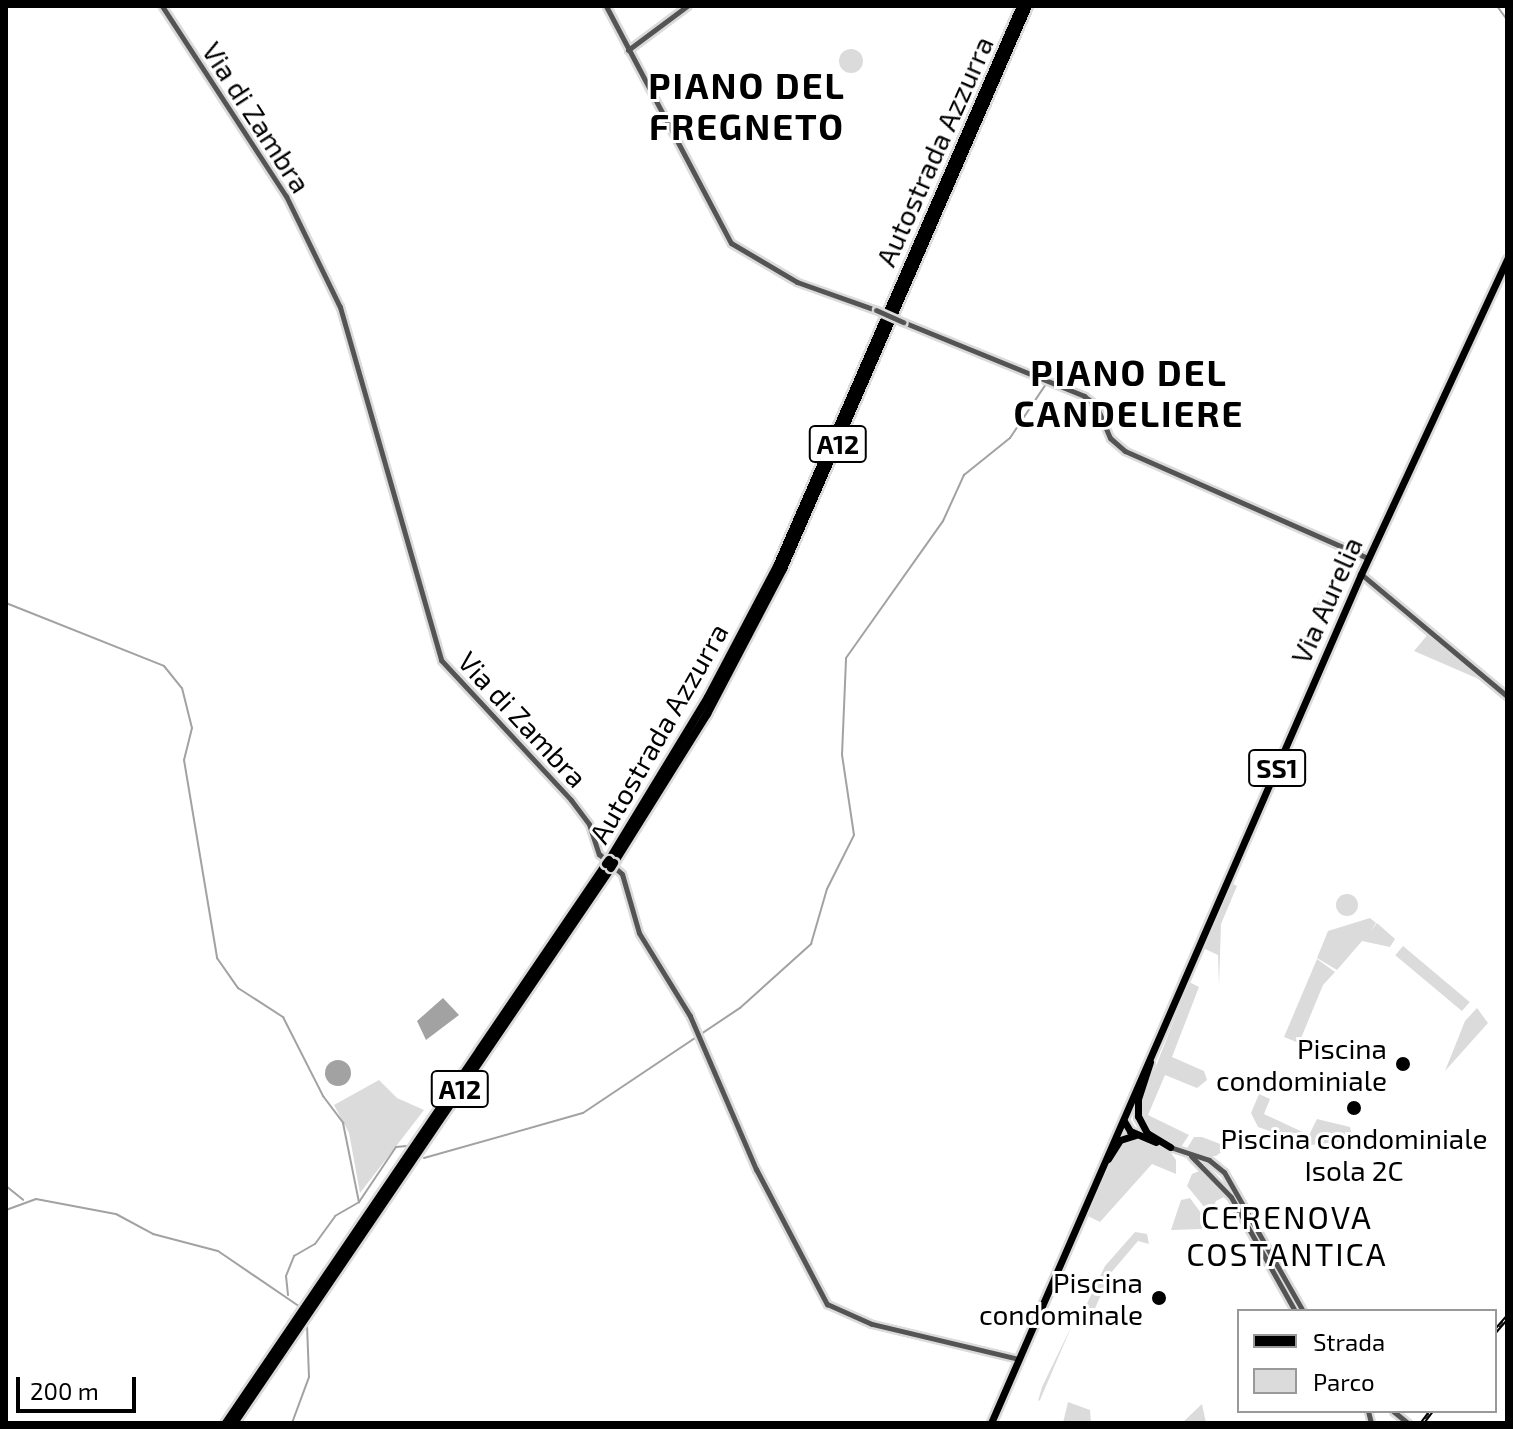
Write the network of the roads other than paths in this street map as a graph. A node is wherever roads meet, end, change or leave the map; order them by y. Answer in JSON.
{"nodes":[{"id":1,"x":162,"y":6,"type":"edge"},
{"id":2,"x":606,"y":6,"type":"edge"},
{"id":3,"x":687,"y":6,"type":"edge"},
{"id":4,"x":1021,"y":6,"type":"edge"},
{"id":5,"x":1028,"y":6,"type":"edge"},
{"id":6,"x":628,"y":50,"type":"junction"},
{"id":7,"x":1507,"y":259,"type":"edge"},
{"id":8,"x":1368,"y":558,"type":"junction"},
{"id":9,"x":1361,"y":574,"type":"junction"},
{"id":10,"x":1507,"y":696,"type":"edge"},
{"id":11,"x":610,"y":864,"type":"junction"},
{"id":12,"x":1191,"y":962,"type":"junction"},
{"id":13,"x":1155,"y":1041,"type":"junction"},
{"id":14,"x":1150,"y":1062,"type":"junction"},
{"id":15,"x":1124,"y":1121,"type":"junction"},
{"id":16,"x":1141,"y":1125,"type":"junction"},
{"id":17,"x":1138,"y":1136,"type":"junction"},
{"id":18,"x":1170,"y":1147,"type":"junction"},
{"id":19,"x":1187,"y":1153,"type":"junction"},
{"id":20,"x":1104,"y":1169,"type":"junction"},
{"id":21,"x":1092,"y":1185,"type":"junction"},
{"id":22,"x":1063,"y":1258,"type":"junction"},
{"id":23,"x":1294,"y":1309,"type":"edge"},
{"id":24,"x":1302,"y":1309,"type":"edge"},
{"id":25,"x":301,"y":1319,"type":"junction"},
{"id":26,"x":1019,"y":1359,"type":"junction"},
{"id":27,"x":226,"y":1423,"type":"edge"},
{"id":28,"x":234,"y":1423,"type":"edge"},
{"id":29,"x":991,"y":1423,"type":"edge"}],
"edges":[{"from":1,"to":26,"type":"street","name":"Via di Zambra"},
{"from":2,"to":6,"type":"street"},
{"from":3,"to":6,"type":"street"},
{"from":4,"to":11,"type":"highway","name":"Autostrada Azzurra","number":"A12"},
{"from":5,"to":11,"type":"highway","name":"Autostrada Azzurra","number":"A12"},
{"from":6,"to":8,"type":"street","bridge":true},
{"from":7,"to":8,"type":"main road","name":"Via Aurelia","number":"SS1"},
{"from":8,"to":9,"type":"main road","name":"Via Aurelia","number":"SS1"},
{"from":9,"to":10,"type":"street"},
{"from":9,"to":12,"type":"main road","name":"Via Aurelia","number":"SS1"},
{"from":11,"to":25,"type":"highway","name":"Autostrada Azzurra","number":"A12"},
{"from":12,"to":13,"type":"main road","name":"Via Aurelia","number":"SS1"},
{"from":12,"to":14,"type":"main road","name":"Via Aurelia"},
{"from":13,"to":15,"type":"main road"},
{"from":13,"to":21,"type":"main road","name":"Via Aurelia","number":"SS1"},
{"from":14,"to":15,"type":"main road","name":"Via Aurelia"},
{"from":14,"to":16,"type":"main road"},
{"from":15,"to":16,"type":"main road"},
{"from":15,"to":17,"type":"main road"},
{"from":15,"to":20,"type":"main road","name":"Via Aurelia"},
{"from":15,"to":21,"type":"main road"},
{"from":16,"to":18,"type":"main road"},
{"from":17,"to":18,"type":"main road"},
{"from":17,"to":20,"type":"main road"},
{"from":18,"to":19,"type":"street"},
{"from":19,"to":23,"type":"street"},
{"from":19,"to":24,"type":"street"},
{"from":20,"to":22,"type":"main road","name":"Via Aurelia"},
{"from":21,"to":22,"type":"main road","name":"Via Aurelia","number":"SS1"},
{"from":22,"to":26,"type":"main road","name":"Via Aurelia","number":"SS1"},
{"from":25,"to":27,"type":"highway","name":"Autostrada Azzurra","number":"A12"},
{"from":25,"to":28,"type":"highway","name":"Autostrada Azzurra","number":"A12"},
{"from":26,"to":29,"type":"main road","name":"Via Aurelia","number":"SS1"}]}
